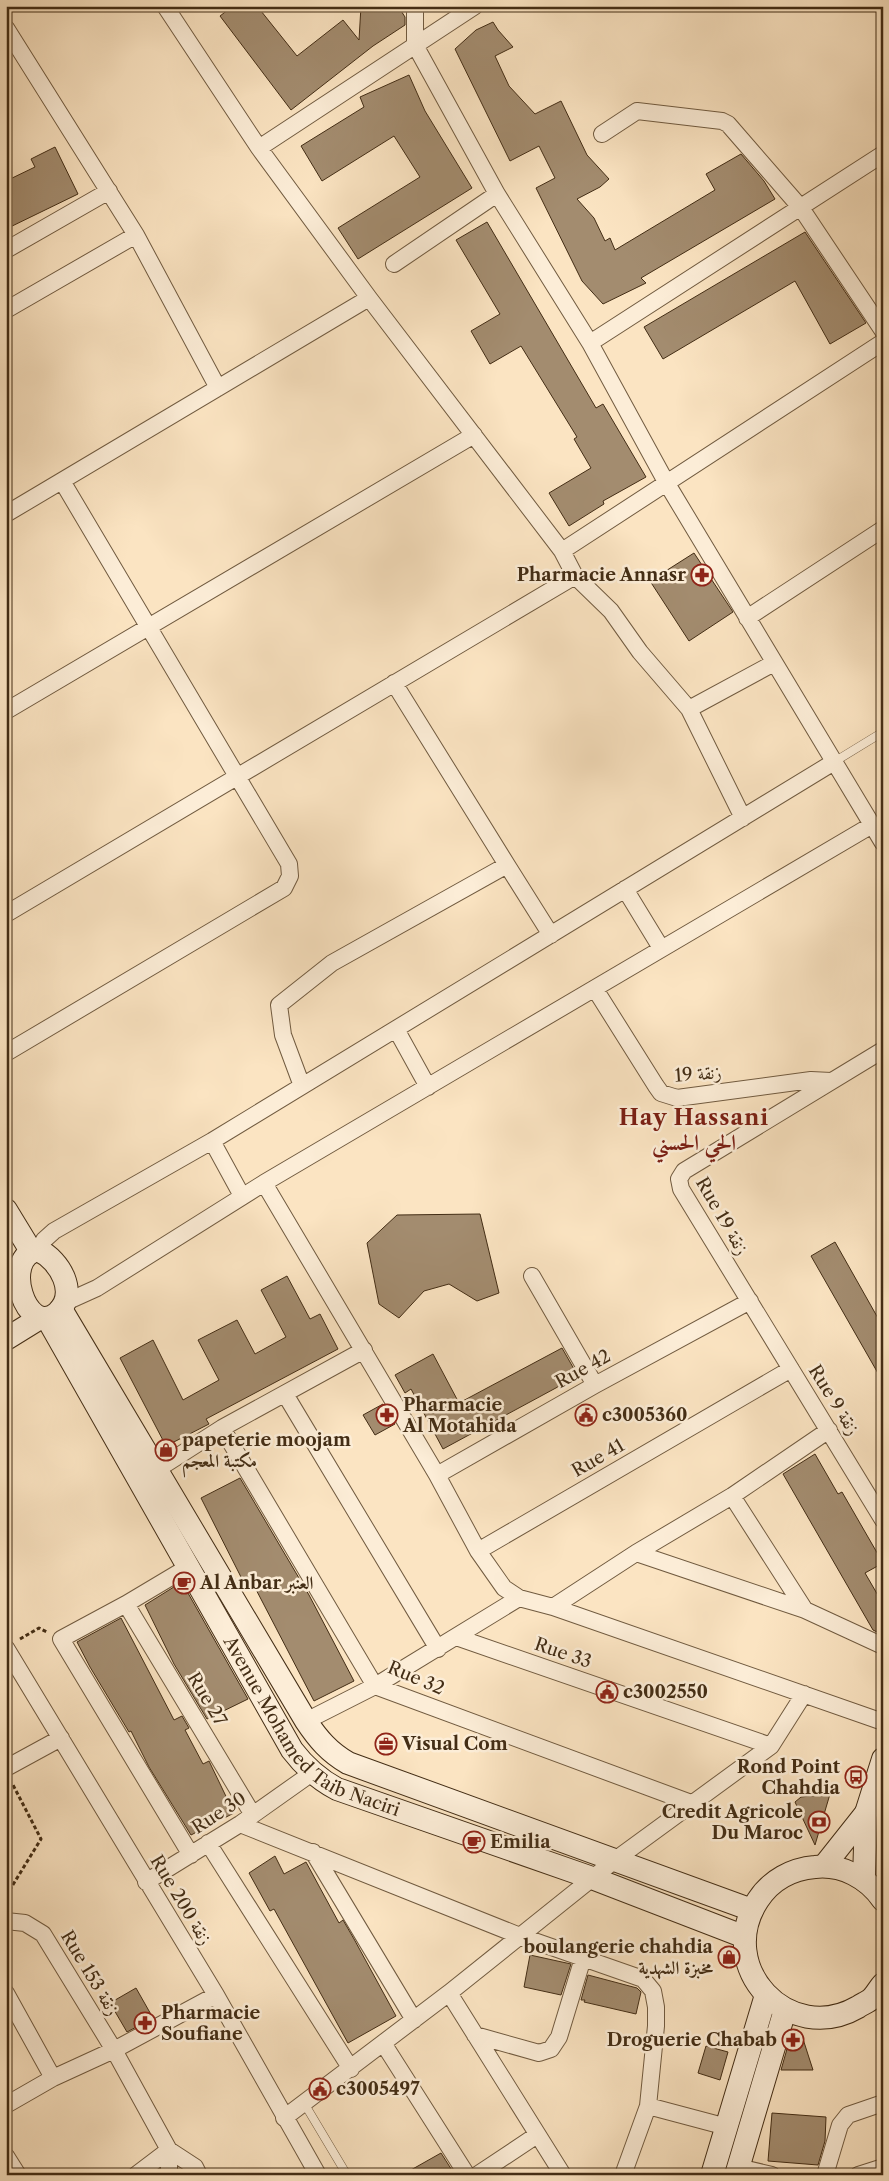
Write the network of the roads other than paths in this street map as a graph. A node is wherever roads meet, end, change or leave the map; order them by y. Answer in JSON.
{"nodes":[{"id":1,"x":165,"y":6,"type":"edge"},
{"id":2,"x":415,"y":6,"type":"edge"},
{"id":3,"x":475,"y":6,"type":"edge"},
{"id":4,"x":6,"y":28,"type":"edge"},
{"id":5,"x":415,"y":44,"type":"junction"},
{"id":6,"x":602,"y":134,"type":"dead end"},
{"id":7,"x":259,"y":148,"type":"junction"},
{"id":8,"x":883,"y":154,"type":"edge"},
{"id":9,"x":109,"y":191,"type":"junction"},
{"id":10,"x":497,"y":194,"type":"junction"},
{"id":11,"x":802,"y":208,"type":"junction"},
{"id":12,"x":136,"y":236,"type":"junction"},
{"id":13,"x":6,"y":250,"type":"edge"},
{"id":14,"x":394,"y":264,"type":"dead end"},
{"id":15,"x":369,"y":298,"type":"junction"},
{"id":16,"x":6,"y":310,"type":"edge"},
{"id":17,"x":883,"y":331,"type":"edge"},
{"id":18,"x":883,"y":342,"type":"edge"},
{"id":19,"x":590,"y":343,"type":"junction"},
{"id":20,"x":218,"y":388,"type":"junction"},
{"id":21,"x":474,"y":435,"type":"junction"},
{"id":22,"x":62,"y":481,"type":"junction"},
{"id":23,"x":666,"y":482,"type":"junction"},
{"id":24,"x":6,"y":514,"type":"edge"},
{"id":25,"x":883,"y":529,"type":"edge"},
{"id":26,"x":562,"y":551,"type":"junction"},
{"id":27,"x":575,"y":576,"type":"junction"},
{"id":28,"x":747,"y":618,"type":"junction"},
{"id":29,"x":150,"y":628,"type":"junction"},
{"id":30,"x":774,"y":663,"type":"junction"},
{"id":31,"x":394,"y":683,"type":"junction"},
{"id":32,"x":689,"y":710,"type":"junction"},
{"id":33,"x":6,"y":711,"type":"edge"},
{"id":34,"x":883,"y":732,"type":"edge"},
{"id":35,"x":834,"y":762,"type":"junction"},
{"id":36,"x":238,"y":778,"type":"junction"},
{"id":37,"x":743,"y":818,"type":"junction"},
{"id":38,"x":872,"y":825,"type":"junction"},
{"id":39,"x":883,"y":843,"type":"edge"},
{"id":40,"x":507,"y":865,"type":"junction"},
{"id":41,"x":625,"y":890,"type":"junction"},
{"id":42,"x":6,"y":914,"type":"edge"},
{"id":43,"x":551,"y":935,"type":"junction"},
{"id":44,"x":661,"y":948,"type":"junction"},
{"id":45,"x":595,"y":989,"type":"junction"},
{"id":46,"x":396,"y":1029,"type":"junction"},
{"id":47,"x":883,"y":1050,"type":"edge"},
{"id":48,"x":6,"y":1053,"type":"edge"},
{"id":49,"x":831,"y":1081,"type":"junction"},
{"id":50,"x":302,"y":1086,"type":"junction"},
{"id":51,"x":428,"y":1087,"type":"junction"},
{"id":52,"x":212,"y":1141,"type":"junction"},
{"id":53,"x":264,"y":1183,"type":"junction"},
{"id":54,"x":242,"y":1196,"type":"junction"},
{"id":55,"x":6,"y":1210,"type":"edge"},
{"id":56,"x":17,"y":1261,"type":"edge"},
{"id":57,"x":532,"y":1276,"type":"dead end"},
{"id":58,"x":750,"y":1301,"type":"junction"},
{"id":59,"x":54,"y":1312,"type":"junction"},
{"id":60,"x":6,"y":1339,"type":"edge"},
{"id":61,"x":364,"y":1350,"type":"junction"},
{"id":62,"x":791,"y":1368,"type":"junction"},
{"id":63,"x":595,"y":1385,"type":"junction"},
{"id":64,"x":285,"y":1394,"type":"junction"},
{"id":65,"x":222,"y":1428,"type":"junction"},
{"id":66,"x":829,"y":1430,"type":"junction"},
{"id":67,"x":148,"y":1475,"type":"junction"},
{"id":68,"x":437,"y":1475,"type":"junction"},
{"id":69,"x":732,"y":1496,"type":"junction"},
{"id":70,"x":883,"y":1520,"type":"edge"},
{"id":71,"x":478,"y":1551,"type":"junction"},
{"id":72,"x":636,"y":1553,"type":"junction"},
{"id":73,"x":188,"y":1567,"type":"junction"},
{"id":74,"x":519,"y":1598,"type":"junction"},
{"id":75,"x":126,"y":1604,"type":"junction"},
{"id":76,"x":553,"y":1607,"type":"junction"},
{"id":77,"x":805,"y":1610,"type":"junction"},
{"id":78,"x":456,"y":1637,"type":"junction"},
{"id":79,"x":10,"y":1645,"type":"edge"},
{"id":80,"x":883,"y":1646,"type":"edge"},
{"id":81,"x":438,"y":1649,"type":"junction"},
{"id":82,"x":375,"y":1686,"type":"junction"},
{"id":83,"x":804,"y":1694,"type":"junction"},
{"id":84,"x":306,"y":1721,"type":"junction"},
{"id":85,"x":883,"y":1722,"type":"edge"},
{"id":86,"x":61,"y":1738,"type":"junction"},
{"id":87,"x":771,"y":1746,"type":"junction"},
{"id":88,"x":883,"y":1760,"type":"edge"},
{"id":89,"x":312,"y":1773,"type":"junction"},
{"id":90,"x":8,"y":1775,"type":"edge"},
{"id":91,"x":691,"y":1804,"type":"junction"},
{"id":92,"x":866,"y":1813,"type":"junction"},
{"id":93,"x":247,"y":1819,"type":"junction"},
{"id":94,"x":208,"y":1843,"type":"junction"},
{"id":95,"x":313,"y":1852,"type":"junction"},
{"id":96,"x":191,"y":1856,"type":"junction"},
{"id":97,"x":615,"y":1860,"type":"junction"},
{"id":98,"x":824,"y":1866,"type":"junction"},
{"id":99,"x":592,"y":1878,"type":"junction"},
{"id":100,"x":864,"y":1880,"type":"junction"},
{"id":101,"x":146,"y":1882,"type":"junction"},
{"id":102,"x":883,"y":1900,"type":"edge"},
{"id":103,"x":752,"y":1910,"type":"junction"},
{"id":104,"x":6,"y":1921,"type":"edge"},
{"id":105,"x":520,"y":1936,"type":"junction"},
{"id":106,"x":745,"y":1937,"type":"junction"},
{"id":107,"x":583,"y":1958,"type":"junction"},
{"id":108,"x":6,"y":1993,"type":"edge"},
{"id":109,"x":449,"y":1993,"type":"junction"},
{"id":110,"x":879,"y":1994,"type":"edge"},
{"id":111,"x":216,"y":1995,"type":"junction"},
{"id":112,"x":766,"y":1995,"type":"junction"},
{"id":113,"x":785,"y":2010,"type":"junction"},
{"id":114,"x":414,"y":2020,"type":"junction"},
{"id":115,"x":475,"y":2035,"type":"junction"},
{"id":116,"x":383,"y":2043,"type":"junction"},
{"id":117,"x":114,"y":2050,"type":"junction"},
{"id":118,"x":351,"y":2069,"type":"junction"},
{"id":119,"x":53,"y":2078,"type":"junction"},
{"id":120,"x":304,"y":2103,"type":"junction"},
{"id":121,"x":883,"y":2103,"type":"edge"},
{"id":122,"x":6,"y":2105,"type":"edge"},
{"id":123,"x":648,"y":2106,"type":"junction"},
{"id":124,"x":284,"y":2118,"type":"junction"},
{"id":125,"x":727,"y":2127,"type":"junction"},
{"id":126,"x":538,"y":2135,"type":"junction"},
{"id":127,"x":169,"y":2150,"type":"junction"},
{"id":128,"x":6,"y":2156,"type":"edge"},
{"id":129,"x":883,"y":2167,"type":"edge"},
{"id":130,"x":737,"y":2171,"type":"edge"},
{"id":131,"x":18,"y":2175,"type":"edge"},
{"id":132,"x":136,"y":2175,"type":"edge"},
{"id":133,"x":169,"y":2175,"type":"edge"},
{"id":134,"x":200,"y":2175,"type":"edge"},
{"id":135,"x":318,"y":2175,"type":"edge"},
{"id":136,"x":347,"y":2175,"type":"edge"},
{"id":137,"x":467,"y":2175,"type":"edge"},
{"id":138,"x":476,"y":2175,"type":"edge"},
{"id":139,"x":563,"y":2175,"type":"edge"},
{"id":140,"x":623,"y":2175,"type":"edge"},
{"id":141,"x":712,"y":2175,"type":"edge"},
{"id":142,"x":772,"y":2175,"type":"edge"},
{"id":143,"x":826,"y":2175,"type":"edge"},
{"id":144,"x":858,"y":2175,"type":"edge"}],
"edges":[{"from":1,"to":7,"type":"street"},
{"from":2,"to":5,"type":"street"},
{"from":3,"to":5,"type":"street"},
{"from":4,"to":9,"type":"street"},
{"from":5,"to":7,"type":"street"},
{"from":5,"to":10,"type":"street"},
{"from":6,"to":11,"type":"street"},
{"from":7,"to":15,"type":"street"},
{"from":8,"to":11,"type":"street"},
{"from":9,"to":12,"type":"street"},
{"from":9,"to":13,"type":"street"},
{"from":10,"to":14,"type":"street"},
{"from":10,"to":19,"type":"street"},
{"from":11,"to":17,"type":"street"},
{"from":11,"to":19,"type":"street"},
{"from":12,"to":16,"type":"street"},
{"from":12,"to":20,"type":"street"},
{"from":15,"to":20,"type":"street"},
{"from":15,"to":21,"type":"street"},
{"from":18,"to":23,"type":"street"},
{"from":19,"to":23,"type":"street"},
{"from":20,"to":22,"type":"street"},
{"from":21,"to":26,"type":"street"},
{"from":21,"to":29,"type":"street"},
{"from":22,"to":24,"type":"street"},
{"from":22,"to":29,"type":"street"},
{"from":23,"to":26,"type":"street"},
{"from":23,"to":28,"type":"street"},
{"from":25,"to":28,"type":"street"},
{"from":26,"to":27,"type":"street"},
{"from":27,"to":31,"type":"street"},
{"from":27,"to":32,"type":"street"},
{"from":28,"to":30,"type":"street"},
{"from":29,"to":33,"type":"street"},
{"from":29,"to":36,"type":"street"},
{"from":30,"to":32,"type":"street"},
{"from":30,"to":35,"type":"street"},
{"from":31,"to":36,"type":"street"},
{"from":31,"to":40,"type":"street"},
{"from":32,"to":37,"type":"street"},
{"from":34,"to":35,"type":"lane"},
{"from":35,"to":37,"type":"street"},
{"from":35,"to":38,"type":"street"},
{"from":36,"to":42,"type":"street"},
{"from":36,"to":48,"type":"street"},
{"from":37,"to":41,"type":"street"},
{"from":38,"to":39,"type":"street"},
{"from":38,"to":44,"type":"street"},
{"from":40,"to":43,"type":"street"},
{"from":40,"to":50,"type":"street"},
{"from":41,"to":43,"type":"street"},
{"from":41,"to":44,"type":"street"},
{"from":43,"to":46,"type":"street"},
{"from":44,"to":45,"type":"street"},
{"from":45,"to":49,"type":"street","name":"19 زنقة"},
{"from":45,"to":51,"type":"street"},
{"from":46,"to":50,"type":"street"},
{"from":46,"to":51,"type":"street"},
{"from":47,"to":49,"type":"street","name":"Rue 19 زنقة"},
{"from":49,"to":58,"type":"street","name":"Rue 19 زنقة"},
{"from":50,"to":52,"type":"street"},
{"from":51,"to":53,"type":"street"},
{"from":52,"to":54,"type":"street"},
{"from":52,"to":56,"type":"street"},
{"from":53,"to":54,"type":"street"},
{"from":53,"to":61,"type":"street"},
{"from":54,"to":59,"type":"street"},
{"from":55,"to":56,"type":"street"},
{"from":56,"to":59,"type":"street"},
{"from":56,"to":59,"type":"street"},
{"from":57,"to":63,"type":"street"},
{"from":58,"to":62,"type":"street","name":"Rue 9 زنقة"},
{"from":58,"to":63,"type":"street","name":"Rue 42"},
{"from":59,"to":60,"type":"street"},
{"from":59,"to":67,"type":"street","name":"Avenue Mohamed Taib Naciri"},
{"from":61,"to":64,"type":"street"},
{"from":61,"to":68,"type":"street"},
{"from":62,"to":66,"type":"street","name":"Rue 9 زنقة"},
{"from":62,"to":71,"type":"street","name":"Rue 41"},
{"from":63,"to":68,"type":"street","name":"Rue 42"},
{"from":64,"to":65,"type":"street"},
{"from":64,"to":81,"type":"street"},
{"from":65,"to":67,"type":"street"},
{"from":65,"to":82,"type":"street","name":"Rue 32"},
{"from":66,"to":69,"type":"street"},
{"from":66,"to":70,"type":"street","name":"Rue 9 زنقة"},
{"from":67,"to":73,"type":"street","name":"Avenue Mohamed Taib Naciri"},
{"from":67,"to":84,"type":"street","name":"Avenue Mohamed Taib Naciri"},
{"from":68,"to":71,"type":"street"},
{"from":69,"to":72,"type":"street"},
{"from":69,"to":77,"type":"street"},
{"from":71,"to":74,"type":"street"},
{"from":72,"to":76,"type":"street"},
{"from":72,"to":77,"type":"street"},
{"from":73,"to":75,"type":"street"},
{"from":73,"to":89,"type":"street","name":"Avenue Mohamed Taib Naciri"},
{"from":74,"to":76,"type":"street"},
{"from":74,"to":78,"type":"street"},
{"from":75,"to":93,"type":"street","name":"Rue 27"},
{"from":75,"to":96,"type":"street"},
{"from":76,"to":83,"type":"street"},
{"from":77,"to":80,"type":"street"},
{"from":78,"to":81,"type":"street"},
{"from":78,"to":87,"type":"street","name":"Rue 33"},
{"from":79,"to":86,"type":"street","name":"Rue 200 زنقة"},
{"from":81,"to":82,"type":"street"},
{"from":82,"to":84,"type":"street"},
{"from":82,"to":91,"type":"street","name":"Rue 32"},
{"from":83,"to":85,"type":"street"},
{"from":83,"to":87,"type":"street"},
{"from":84,"to":97,"type":"street","name":"Avenue Mohamed Taib Naciri"},
{"from":86,"to":90,"type":"street"},
{"from":86,"to":101,"type":"street","name":"Rue 200 زنقة"},
{"from":87,"to":91,"type":"street"},
{"from":88,"to":92,"type":"street"},
{"from":89,"to":93,"type":"street","name":"Rue 30"},
{"from":89,"to":99,"type":"street","name":"Avenue Mohamed Taib Naciri"},
{"from":91,"to":97,"type":"street"},
{"from":92,"to":98,"type":"street"},
{"from":92,"to":100,"type":"street"},
{"from":93,"to":94,"type":"street","name":"Rue 30"},
{"from":93,"to":95,"type":"street"},
{"from":94,"to":96,"type":"street","name":"Rue 30"},
{"from":94,"to":118,"type":"street"},
{"from":95,"to":105,"type":"street"},
{"from":95,"to":114,"type":"street"},
{"from":96,"to":101,"type":"street","name":"Rue 30"},
{"from":97,"to":99,"type":"street"},
{"from":97,"to":103,"type":"street","name":"Avenue Mohamed Taib Naciri"},
{"from":98,"to":100,"type":"street"},
{"from":98,"to":103,"type":"street"},
{"from":99,"to":105,"type":"street"},
{"from":99,"to":106,"type":"street","name":"Avenue Mohamed Taib Naciri"},
{"from":100,"to":102,"type":"street"},
{"from":101,"to":111,"type":"street","name":"Rue 200 زنقة"},
{"from":103,"to":106,"type":"street"},
{"from":104,"to":117,"type":"street","name":"Rue 153 زنقة"},
{"from":105,"to":107,"type":"street"},
{"from":105,"to":109,"type":"street"},
{"from":106,"to":112,"type":"street"},
{"from":107,"to":115,"type":"street"},
{"from":107,"to":123,"type":"street"},
{"from":108,"to":119,"type":"street"},
{"from":109,"to":114,"type":"street"},
{"from":109,"to":115,"type":"street"},
{"from":110,"to":113,"type":"street"},
{"from":111,"to":117,"type":"street"},
{"from":111,"to":124,"type":"street","name":"Rue 200 زنقة"},
{"from":112,"to":113,"type":"street"},
{"from":112,"to":125,"type":"street"},
{"from":113,"to":130,"type":"street"},
{"from":114,"to":116,"type":"street"},
{"from":115,"to":126,"type":"street"},
{"from":116,"to":118,"type":"street"},
{"from":116,"to":137,"type":"street"},
{"from":117,"to":119,"type":"street"},
{"from":117,"to":127,"type":"street","name":"Rue 153 زنقة"},
{"from":118,"to":120,"type":"street"},
{"from":119,"to":122,"type":"street"},
{"from":120,"to":124,"type":"street"},
{"from":120,"to":136,"type":"lane"},
{"from":121,"to":143,"type":"street"},
{"from":123,"to":125,"type":"street"},
{"from":123,"to":140,"type":"street"},
{"from":124,"to":135,"type":"street","name":"Rue 200 زنقة"},
{"from":125,"to":141,"type":"street"},
{"from":126,"to":138,"type":"street"},
{"from":126,"to":139,"type":"street"},
{"from":127,"to":132,"type":"street"},
{"from":127,"to":133,"type":"street","name":"Rue 153 زنقة"},
{"from":127,"to":134,"type":"street"},
{"from":128,"to":131,"type":"street"},
{"from":129,"to":144,"type":"street"},
{"from":130,"to":142,"type":"street"}]}
